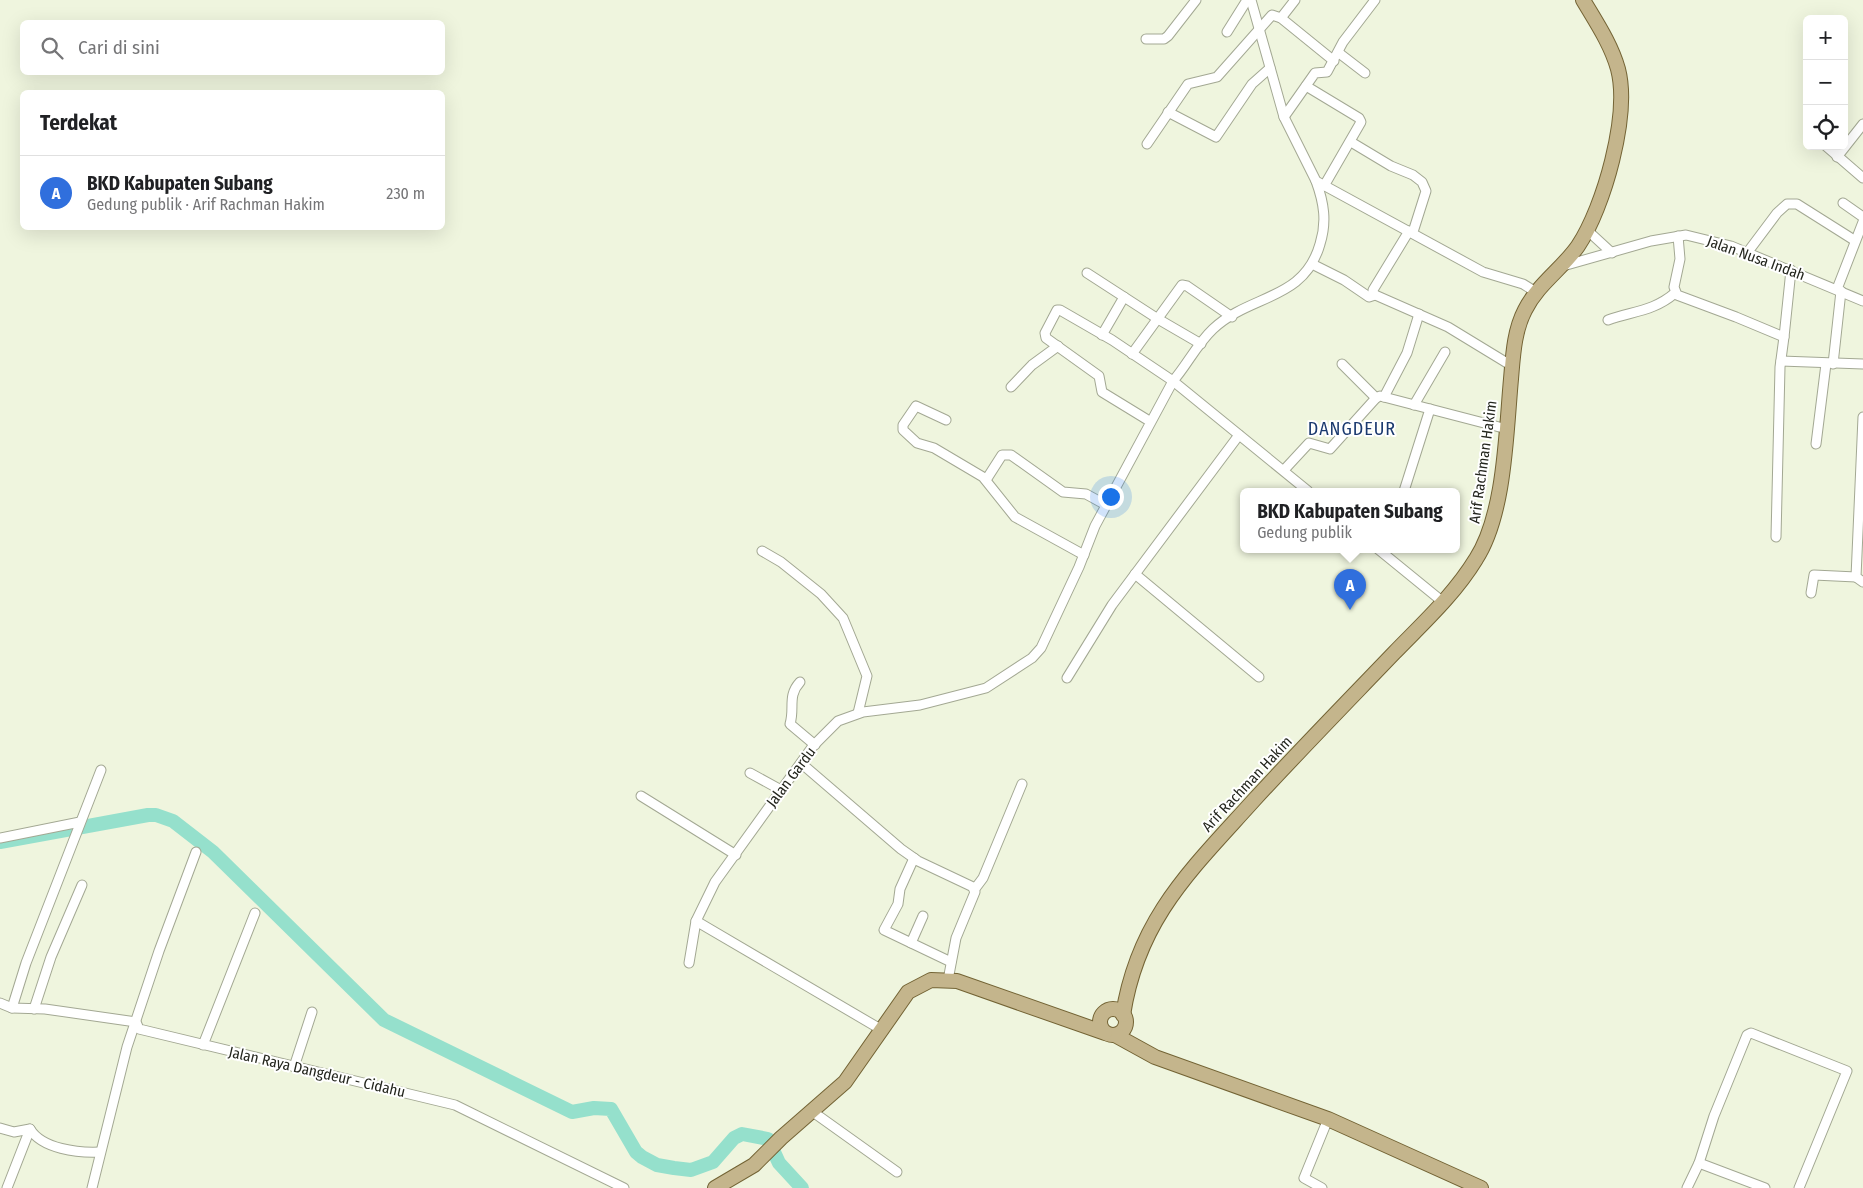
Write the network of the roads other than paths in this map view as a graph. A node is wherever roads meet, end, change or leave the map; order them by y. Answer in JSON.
{"nodes":[{"id":1,"x":1196,"y":0,"type":"edge"},
{"id":2,"x":1247,"y":0,"type":"edge"},
{"id":3,"x":1251,"y":0,"type":"edge"},
{"id":4,"x":1295,"y":0,"type":"edge"},
{"id":5,"x":1375,"y":0,"type":"edge"},
{"id":6,"x":1583,"y":0,"type":"edge"},
{"id":7,"x":1281,"y":18,"type":"junction"},
{"id":8,"x":1259,"y":28,"type":"junction"},
{"id":9,"x":1227,"y":32,"type":"dead end"},
{"id":10,"x":1146,"y":39,"type":"dead end"},
{"id":11,"x":1337,"y":57,"type":"junction"},
{"id":12,"x":1270,"y":68,"type":"junction"},
{"id":13,"x":1365,"y":73,"type":"dead end"},
{"id":14,"x":1306,"y":86,"type":"junction"},
{"id":15,"x":1168,"y":112,"type":"junction"},
{"id":16,"x":1284,"y":117,"type":"junction"},
{"id":17,"x":1863,"y":124,"type":"edge"},
{"id":18,"x":1351,"y":142,"type":"junction"},
{"id":19,"x":1147,"y":144,"type":"dead end"},
{"id":20,"x":1830,"y":150,"type":"edge"},
{"id":21,"x":1837,"y":157,"type":"junction"},
{"id":22,"x":1863,"y":178,"type":"edge"},
{"id":23,"x":1319,"y":185,"type":"junction"},
{"id":24,"x":1843,"y":203,"type":"dead end"},
{"id":25,"x":1863,"y":217,"type":"edge"},
{"id":26,"x":1863,"y":222,"type":"edge"},
{"id":27,"x":1587,"y":230,"type":"junction"},
{"id":28,"x":1411,"y":232,"type":"junction"},
{"id":29,"x":1678,"y":236,"type":"junction"},
{"id":30,"x":1854,"y":240,"type":"junction"},
{"id":31,"x":1612,"y":253,"type":"junction"},
{"id":32,"x":1747,"y":253,"type":"junction"},
{"id":33,"x":1312,"y":264,"type":"junction"},
{"id":34,"x":1560,"y":267,"type":"junction"},
{"id":35,"x":1791,"y":270,"type":"junction"},
{"id":36,"x":1087,"y":273,"type":"dead end"},
{"id":37,"x":1839,"y":290,"type":"junction"},
{"id":38,"x":1536,"y":292,"type":"junction"},
{"id":39,"x":1675,"y":293,"type":"junction"},
{"id":40,"x":1375,"y":295,"type":"junction"},
{"id":41,"x":1124,"y":297,"type":"junction"},
{"id":42,"x":1863,"y":300,"type":"edge"},
{"id":43,"x":1419,"y":314,"type":"junction"},
{"id":44,"x":1232,"y":317,"type":"junction"},
{"id":45,"x":1158,"y":319,"type":"junction"},
{"id":46,"x":1608,"y":320,"type":"dead end"},
{"id":47,"x":1102,"y":335,"type":"junction"},
{"id":48,"x":1784,"y":337,"type":"junction"},
{"id":49,"x":1201,"y":344,"type":"junction"},
{"id":50,"x":1058,"y":346,"type":"junction"},
{"id":51,"x":1446,"y":352,"type":"dead end"},
{"id":52,"x":1132,"y":354,"type":"junction"},
{"id":53,"x":1781,"y":361,"type":"junction"},
{"id":54,"x":1342,"y":364,"type":"dead end"},
{"id":55,"x":1830,"y":364,"type":"junction"},
{"id":56,"x":1863,"y":364,"type":"edge"},
{"id":57,"x":1512,"y":366,"type":"junction"},
{"id":58,"x":1177,"y":384,"type":"junction"},
{"id":59,"x":1011,"y":388,"type":"dead end"},
{"id":60,"x":1380,"y":397,"type":"junction"},
{"id":61,"x":1414,"y":405,"type":"junction"},
{"id":62,"x":1430,"y":409,"type":"junction"},
{"id":63,"x":1863,"y":417,"type":"edge"},
{"id":64,"x":946,"y":420,"type":"dead end"},
{"id":65,"x":1863,"y":421,"type":"edge"},
{"id":66,"x":1151,"y":422,"type":"junction"},
{"id":67,"x":1507,"y":429,"type":"junction"},
{"id":68,"x":1239,"y":435,"type":"junction"},
{"id":69,"x":1816,"y":444,"type":"dead end"},
{"id":70,"x":1284,"y":470,"type":"junction"},
{"id":71,"x":986,"y":480,"type":"junction"},
{"id":72,"x":1305,"y":488,"type":"edge"},
{"id":73,"x":1405,"y":488,"type":"edge"},
{"id":74,"x":1106,"y":505,"type":"junction"},
{"id":75,"x":1860,"y":536,"type":"edge"},
{"id":76,"x":1776,"y":537,"type":"dead end"},
{"id":77,"x":762,"y":550,"type":"dead end"},
{"id":78,"x":1384,"y":553,"type":"edge"},
{"id":79,"x":1084,"y":555,"type":"junction"},
{"id":80,"x":1135,"y":574,"type":"junction"},
{"id":81,"x":1860,"y":580,"type":"edge"},
{"id":82,"x":1811,"y":592,"type":"dead end"},
{"id":83,"x":1443,"y":602,"type":"junction"},
{"id":84,"x":1259,"y":677,"type":"dead end"},
{"id":85,"x":1067,"y":678,"type":"dead end"},
{"id":86,"x":800,"y":682,"type":"dead end"},
{"id":87,"x":858,"y":713,"type":"junction"},
{"id":88,"x":815,"y":745,"type":"junction"},
{"id":89,"x":801,"y":763,"type":"junction"},
{"id":90,"x":101,"y":770,"type":"dead end"},
{"id":91,"x":750,"y":773,"type":"dead end"},
{"id":92,"x":1022,"y":784,"type":"dead end"},
{"id":93,"x":781,"y":790,"type":"junction"},
{"id":94,"x":641,"y":796,"type":"dead end"},
{"id":95,"x":80,"y":823,"type":"junction"},
{"id":96,"x":0,"y":838,"type":"edge"},
{"id":97,"x":196,"y":852,"type":"dead end"},
{"id":98,"x":736,"y":855,"type":"junction"},
{"id":99,"x":914,"y":858,"type":"junction"},
{"id":100,"x":82,"y":885,"type":"dead end"},
{"id":101,"x":974,"y":890,"type":"junction"},
{"id":102,"x":255,"y":913,"type":"dead end"},
{"id":103,"x":923,"y":916,"type":"dead end"},
{"id":104,"x":696,"y":920,"type":"junction"},
{"id":105,"x":912,"y":943,"type":"junction"},
{"id":106,"x":951,"y":962,"type":"junction"},
{"id":107,"x":689,"y":963,"type":"dead end"},
{"id":108,"x":948,"y":980,"type":"junction"},
{"id":109,"x":0,"y":1003,"type":"edge"},
{"id":110,"x":12,"y":1008,"type":"junction"},
{"id":111,"x":34,"y":1009,"type":"junction"},
{"id":112,"x":312,"y":1012,"type":"dead end"},
{"id":113,"x":1120,"y":1016,"type":"junction"},
{"id":114,"x":136,"y":1022,"type":"junction"},
{"id":115,"x":882,"y":1030,"type":"junction"},
{"id":116,"x":1106,"y":1030,"type":"junction"},
{"id":117,"x":203,"y":1045,"type":"junction"},
{"id":118,"x":1140,"y":1049,"type":"junction"},
{"id":119,"x":294,"y":1067,"type":"junction"},
{"id":120,"x":813,"y":1112,"type":"junction"},
{"id":121,"x":1328,"y":1119,"type":"junction"},
{"id":122,"x":0,"y":1128,"type":"edge"},
{"id":123,"x":30,"y":1129,"type":"junction"},
{"id":124,"x":100,"y":1152,"type":"junction"},
{"id":125,"x":1699,"y":1163,"type":"junction"},
{"id":126,"x":896,"y":1172,"type":"dead end"},
{"id":127,"x":8,"y":1188,"type":"edge"},
{"id":128,"x":92,"y":1188,"type":"edge"},
{"id":129,"x":624,"y":1188,"type":"edge"},
{"id":130,"x":715,"y":1188,"type":"edge"},
{"id":131,"x":1322,"y":1188,"type":"edge"},
{"id":132,"x":1481,"y":1188,"type":"edge"},
{"id":133,"x":1687,"y":1188,"type":"edge"},
{"id":134,"x":1765,"y":1188,"type":"edge"},
{"id":135,"x":1799,"y":1188,"type":"edge"}],
"edges":[{"from":1,"to":10,"type":"street"},
{"from":2,"to":9,"type":"street"},
{"from":3,"to":8,"type":"street"},
{"from":4,"to":7,"type":"street"},
{"from":5,"to":11,"type":"street"},
{"from":6,"to":27,"type":"main road","name":"Arif Rachman Hakim"},
{"from":7,"to":8,"type":"street"},
{"from":7,"to":11,"type":"street"},
{"from":8,"to":12,"type":"street"},
{"from":8,"to":15,"type":"street"},
{"from":11,"to":13,"type":"street"},
{"from":11,"to":14,"type":"street"},
{"from":12,"to":15,"type":"street"},
{"from":12,"to":16,"type":"street"},
{"from":14,"to":16,"type":"street"},
{"from":14,"to":18,"type":"street"},
{"from":15,"to":19,"type":"street"},
{"from":16,"to":23,"type":"street"},
{"from":17,"to":21,"type":"street"},
{"from":18,"to":23,"type":"street"},
{"from":18,"to":28,"type":"street"},
{"from":20,"to":21,"type":"street"},
{"from":21,"to":22,"type":"street"},
{"from":23,"to":28,"type":"street"},
{"from":23,"to":33,"type":"street","name":"Jalan Gardu"},
{"from":24,"to":25,"type":"street"},
{"from":26,"to":30,"type":"street"},
{"from":27,"to":31,"type":"street"},
{"from":27,"to":34,"type":"main road","name":"Arif Rachman Hakim"},
{"from":28,"to":38,"type":"street"},
{"from":28,"to":40,"type":"street"},
{"from":29,"to":31,"type":"street","name":"Jalan Nusa Indah"},
{"from":29,"to":32,"type":"street","name":"Jalan Nusa Indah"},
{"from":29,"to":39,"type":"street"},
{"from":30,"to":32,"type":"street"},
{"from":30,"to":37,"type":"street"},
{"from":31,"to":34,"type":"street","name":"Jalan Nusa Indah"},
{"from":32,"to":35,"type":"street","name":"Jalan Nusa Indah"},
{"from":33,"to":40,"type":"street"},
{"from":33,"to":44,"type":"street","name":"Jalan Gardu"},
{"from":34,"to":38,"type":"main road","name":"Arif Rachman Hakim"},
{"from":35,"to":37,"type":"street","name":"Jalan Nusa Indah"},
{"from":35,"to":48,"type":"street"},
{"from":36,"to":41,"type":"street"},
{"from":37,"to":42,"type":"street","name":"Jalan Nusa Indah"},
{"from":37,"to":55,"type":"street"},
{"from":38,"to":57,"type":"main road","name":"Arif Rachman Hakim"},
{"from":39,"to":46,"type":"street"},
{"from":39,"to":48,"type":"street"},
{"from":40,"to":43,"type":"street"},
{"from":41,"to":45,"type":"street"},
{"from":41,"to":47,"type":"street"},
{"from":43,"to":57,"type":"street"},
{"from":43,"to":60,"type":"street"},
{"from":44,"to":45,"type":"street"},
{"from":44,"to":49,"type":"street","name":"Jalan Gardu"},
{"from":45,"to":49,"type":"street"},
{"from":45,"to":52,"type":"street"},
{"from":47,"to":50,"type":"street"},
{"from":47,"to":52,"type":"street"},
{"from":48,"to":53,"type":"street"},
{"from":49,"to":58,"type":"street","name":"Jalan Gardu"},
{"from":50,"to":59,"type":"street"},
{"from":50,"to":66,"type":"street"},
{"from":51,"to":61,"type":"street"},
{"from":52,"to":58,"type":"street"},
{"from":53,"to":55,"type":"street"},
{"from":53,"to":76,"type":"street"},
{"from":54,"to":60,"type":"street"},
{"from":55,"to":56,"type":"street"},
{"from":55,"to":69,"type":"street"},
{"from":57,"to":67,"type":"main road","name":"Arif Rachman Hakim"},
{"from":58,"to":66,"type":"street","name":"Jalan Gardu"},
{"from":58,"to":68,"type":"street"},
{"from":60,"to":61,"type":"street"},
{"from":60,"to":70,"type":"street"},
{"from":61,"to":62,"type":"street"},
{"from":62,"to":67,"type":"street"},
{"from":62,"to":73,"type":"street"},
{"from":63,"to":65,"type":"street"},
{"from":64,"to":71,"type":"street"},
{"from":65,"to":75,"type":"street"},
{"from":66,"to":74,"type":"street","name":"Jalan Gardu"},
{"from":67,"to":83,"type":"main road","name":"Arif Rachman Hakim"},
{"from":68,"to":70,"type":"street"},
{"from":68,"to":80,"type":"street"},
{"from":70,"to":72,"type":"street"},
{"from":71,"to":74,"type":"street"},
{"from":71,"to":79,"type":"street"},
{"from":74,"to":79,"type":"street","name":"Jalan Gardu"},
{"from":75,"to":81,"type":"street"},
{"from":77,"to":87,"type":"street"},
{"from":78,"to":83,"type":"street"},
{"from":79,"to":87,"type":"street","name":"Jalan Gardu"},
{"from":80,"to":84,"type":"street"},
{"from":80,"to":85,"type":"street"},
{"from":81,"to":82,"type":"street"},
{"from":83,"to":113,"type":"main road","name":"Arif Rachman Hakim"},
{"from":86,"to":88,"type":"street"},
{"from":87,"to":88,"type":"street","name":"Jalan Gardu"},
{"from":88,"to":89,"type":"street","name":"Jalan Gardu"},
{"from":89,"to":93,"type":"street","name":"Jalan Gardu"},
{"from":89,"to":99,"type":"street"},
{"from":90,"to":95,"type":"street"},
{"from":91,"to":93,"type":"street"},
{"from":92,"to":101,"type":"street"},
{"from":93,"to":98,"type":"street","name":"Jalan Gardu"},
{"from":94,"to":98,"type":"street"},
{"from":95,"to":96,"type":"street"},
{"from":95,"to":110,"type":"street"},
{"from":97,"to":114,"type":"street"},
{"from":98,"to":104,"type":"street","name":"Jalan Gardu"},
{"from":99,"to":101,"type":"street"},
{"from":99,"to":105,"type":"street"},
{"from":100,"to":111,"type":"street"},
{"from":101,"to":106,"type":"street"},
{"from":102,"to":117,"type":"street"},
{"from":103,"to":105,"type":"street"},
{"from":104,"to":107,"type":"street","name":"Jalan Gardu"},
{"from":104,"to":115,"type":"street"},
{"from":105,"to":106,"type":"street"},
{"from":106,"to":108,"type":"street"},
{"from":108,"to":115,"type":"main road"},
{"from":108,"to":116,"type":"main road"},
{"from":109,"to":110,"type":"street","name":"Jalan Raya Dangdeur - Cidahu"},
{"from":110,"to":111,"type":"street","name":"Jalan Raya Dangdeur - Cidahu"},
{"from":111,"to":114,"type":"street","name":"Jalan Raya Dangdeur - Cidahu"},
{"from":112,"to":119,"type":"street"},
{"from":113,"to":116,"type":"main road"},
{"from":113,"to":116,"type":"main road"},
{"from":113,"to":118,"type":"main road"},
{"from":114,"to":117,"type":"street","name":"Jalan Raya Dangdeur - Cidahu"},
{"from":114,"to":124,"type":"street"},
{"from":115,"to":120,"type":"main road"},
{"from":116,"to":118,"type":"main road"},
{"from":117,"to":119,"type":"street","name":"Jalan Raya Dangdeur - Cidahu"},
{"from":118,"to":121,"type":"main road"},
{"from":119,"to":129,"type":"street","name":"Jalan Raya Dangdeur - Cidahu"},
{"from":120,"to":126,"type":"street"},
{"from":120,"to":130,"type":"main road"},
{"from":121,"to":131,"type":"street"},
{"from":121,"to":132,"type":"main road"},
{"from":122,"to":123,"type":"street"},
{"from":123,"to":124,"type":"street"},
{"from":123,"to":127,"type":"street"},
{"from":124,"to":128,"type":"street"},
{"from":125,"to":133,"type":"street"},
{"from":125,"to":134,"type":"street"},
{"from":125,"to":135,"type":"street"}]}
